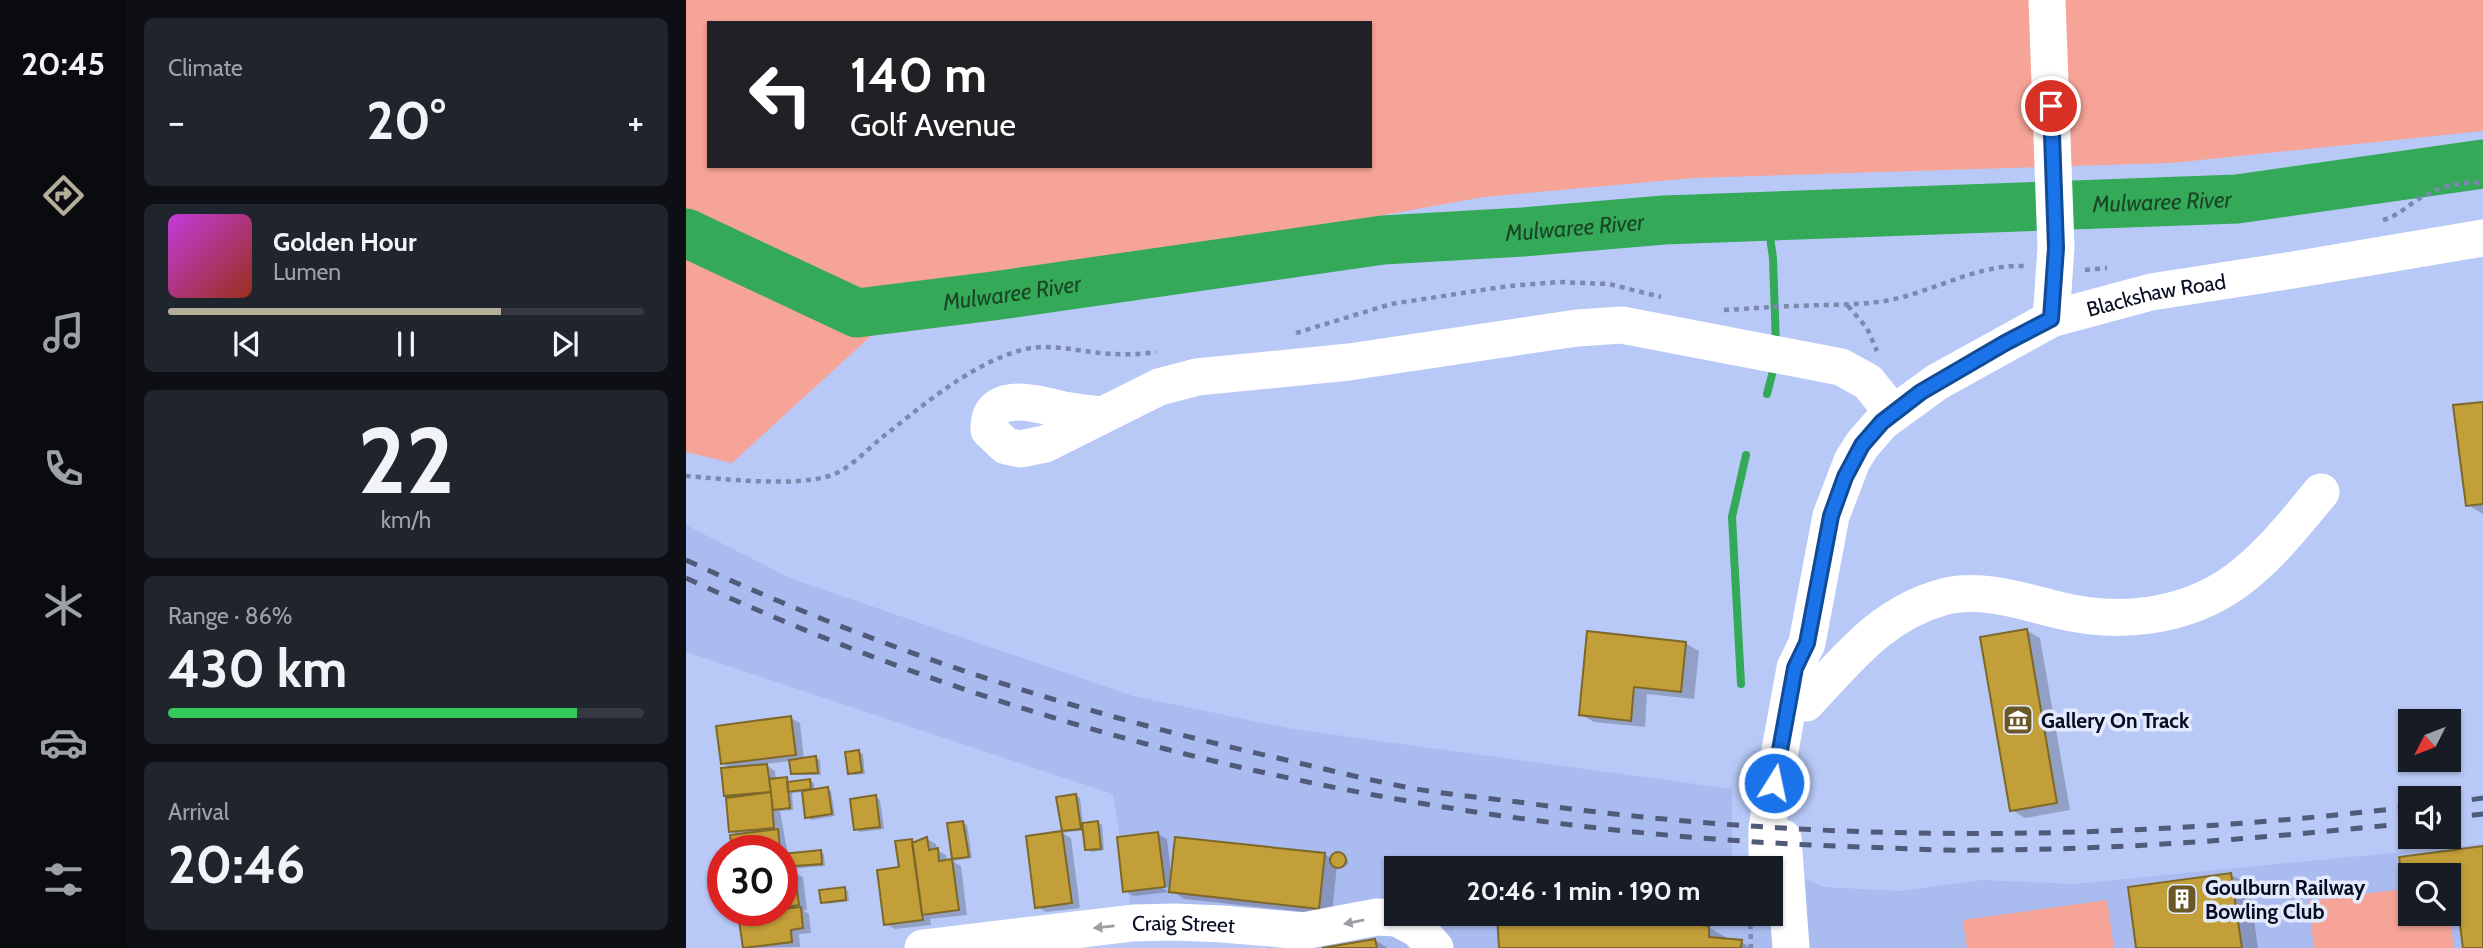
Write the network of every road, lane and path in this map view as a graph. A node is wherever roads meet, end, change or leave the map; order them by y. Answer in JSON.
{"nodes":[{"id":1,"x":2047,"y":0,"type":"edge"},
{"id":2,"x":2483,"y":238,"type":"edge"},
{"id":3,"x":1847,"y":305,"type":"dead end"},
{"id":4,"x":1801,"y":306,"type":"dead end"},
{"id":5,"x":1751,"y":308,"type":"dead end"},
{"id":6,"x":2051,"y":319,"type":"junction"},
{"id":7,"x":1879,"y":358,"type":"dead end"},
{"id":8,"x":1893,"y":413,"type":"junction"},
{"id":9,"x":1103,"y":415,"type":"dead end"},
{"id":10,"x":2320,"y":492,"type":"dead end"},
{"id":11,"x":1807,"y":643,"type":"junction"},
{"id":12,"x":1806,"y":703,"type":"junction"},
{"id":13,"x":1768,"y":856,"type":"edge"},
{"id":14,"x":1750,"y":926,"type":"edge"},
{"id":15,"x":1772,"y":926,"type":"edge"},
{"id":16,"x":923,"y":948,"type":"edge"},
{"id":17,"x":1435,"y":948,"type":"edge"},
{"id":18,"x":1751,"y":948,"type":"edge"},
{"id":19,"x":1774,"y":948,"type":"edge"},
{"id":20,"x":1791,"y":948,"type":"edge"}],
"edges":[{"from":1,"to":6,"type":"street"},
{"from":2,"to":6,"type":"street","name":"Blackshaw Road"},
{"from":3,"to":7,"type":"path"},
{"from":4,"to":5,"type":"path"},
{"from":6,"to":8,"type":"street","name":"Blackshaw Road"},
{"from":8,"to":9,"type":"street"},
{"from":8,"to":11,"type":"street","name":"Blackshaw Road"},
{"from":10,"to":12,"type":"street"},
{"from":11,"to":12,"type":"street","name":"Blackshaw Road"},
{"from":11,"to":13,"type":"street","name":"Blackshaw Road"},
{"from":12,"to":20,"type":"street","name":"Blackshaw Road"},
{"from":14,"to":18,"type":"path"},
{"from":15,"to":19,"type":"street"},
{"from":17,"to":16,"type":"street","name":"Craig Street","one_way":true}]}
